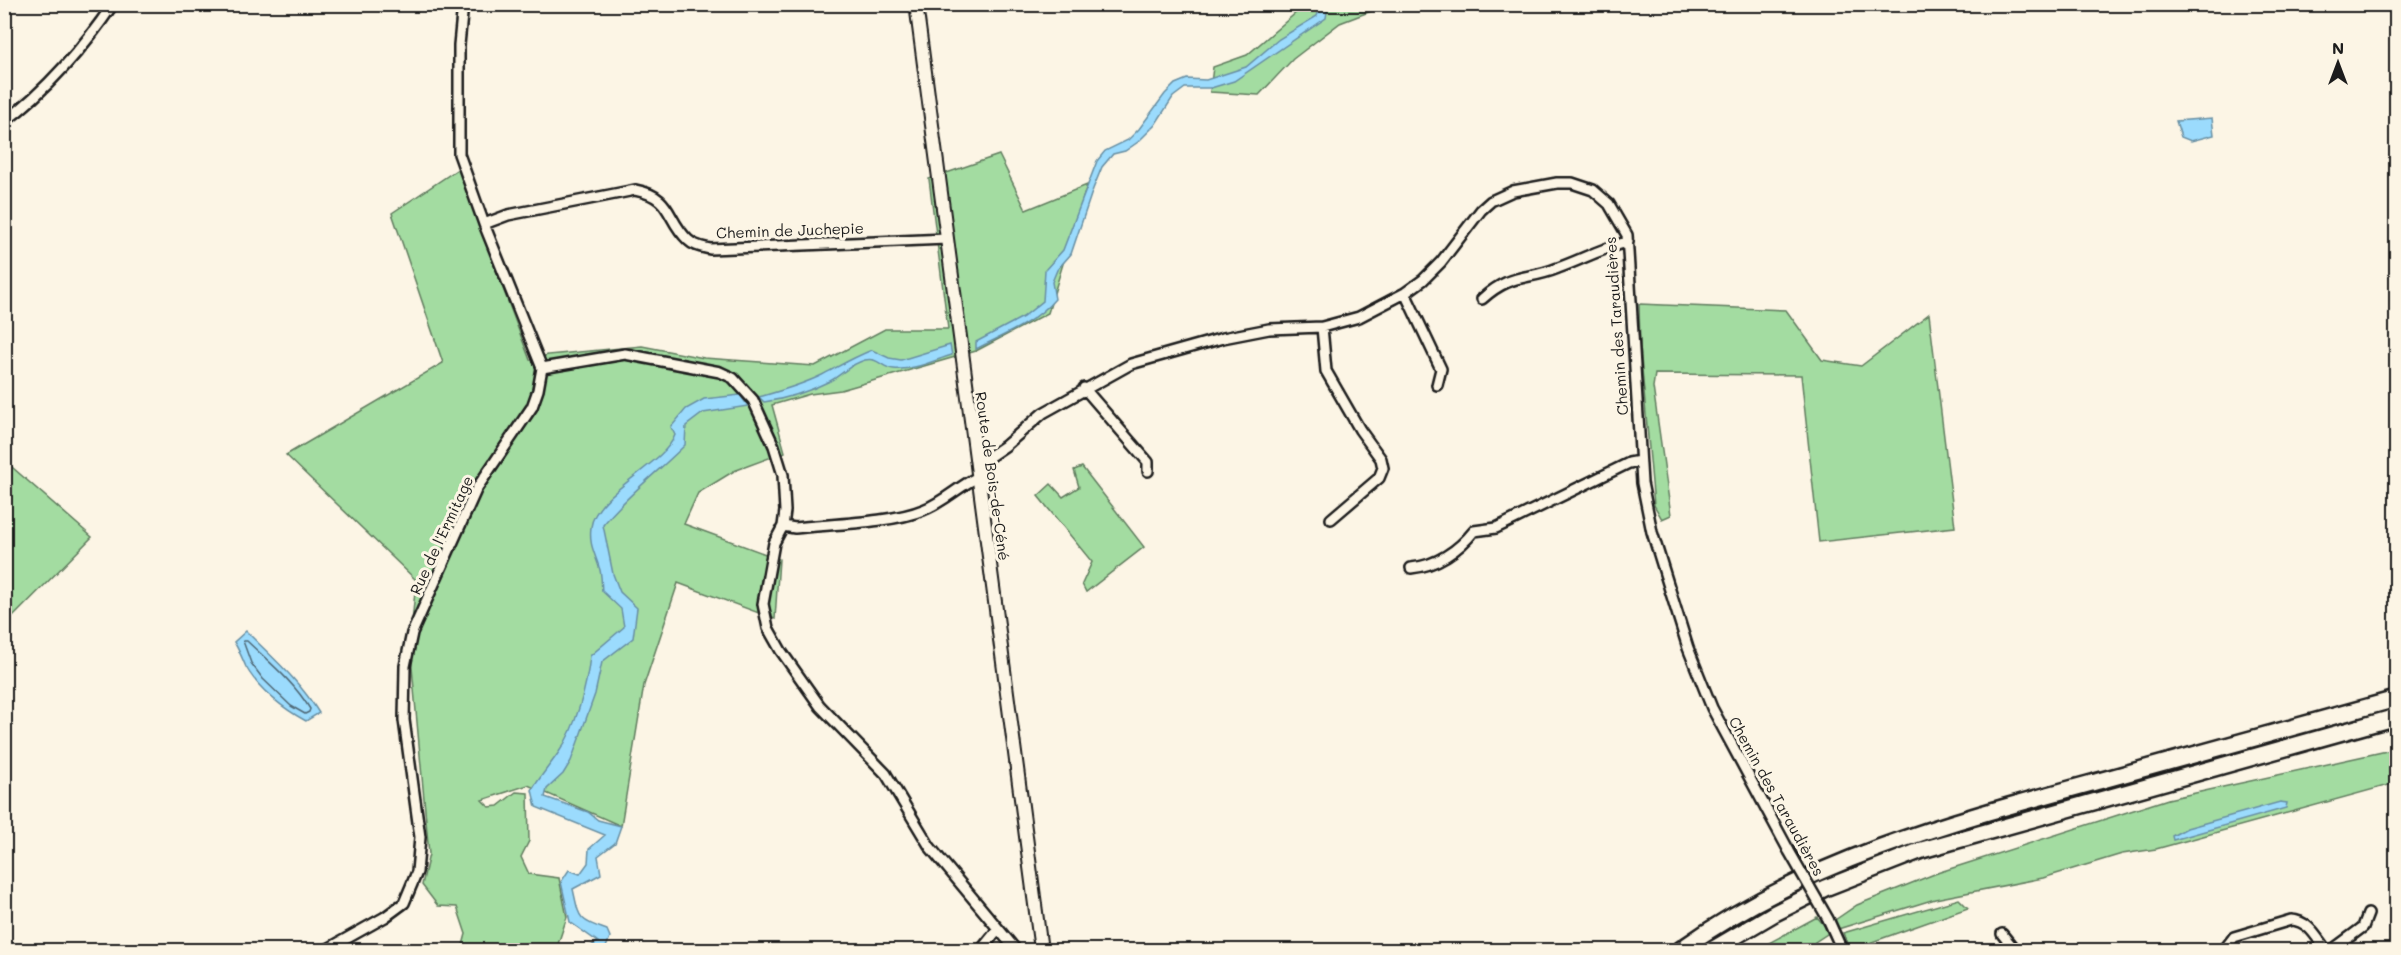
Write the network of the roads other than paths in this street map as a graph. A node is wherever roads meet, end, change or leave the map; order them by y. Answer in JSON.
{"nodes":[{"id":1,"x":113,"y":4,"type":"edge"},
{"id":2,"x":463,"y":4,"type":"edge"},
{"id":3,"x":916,"y":4,"type":"edge"},
{"id":4,"x":4,"y":122,"type":"edge"},
{"id":5,"x":484,"y":224,"type":"junction"},
{"id":6,"x":947,"y":239,"type":"junction"},
{"id":7,"x":1628,"y":242,"type":"junction"},
{"id":8,"x":1405,"y":293,"type":"junction"},
{"id":9,"x":1482,"y":299,"type":"dead end"},
{"id":10,"x":1322,"y":327,"type":"junction"},
{"id":11,"x":542,"y":368,"type":"junction"},
{"id":12,"x":1437,"y":385,"type":"dead end"},
{"id":13,"x":1084,"y":388,"type":"junction"},
{"id":14,"x":1640,"y":461,"type":"junction"},
{"id":15,"x":976,"y":463,"type":"junction"},
{"id":16,"x":1148,"y":471,"type":"dead end"},
{"id":17,"x":978,"y":477,"type":"junction"},
{"id":18,"x":1331,"y":519,"type":"dead end"},
{"id":19,"x":783,"y":526,"type":"junction"},
{"id":20,"x":1411,"y":568,"type":"dead end"},
{"id":21,"x":2397,"y":699,"type":"edge"},
{"id":22,"x":2397,"y":717,"type":"edge"},
{"id":23,"x":2367,"y":914,"type":"dead end"},
{"id":24,"x":998,"y":929,"type":"junction"},
{"id":25,"x":2002,"y":934,"type":"dead end"},
{"id":26,"x":326,"y":951,"type":"edge"},
{"id":27,"x":981,"y":951,"type":"edge"},
{"id":28,"x":1016,"y":951,"type":"edge"},
{"id":29,"x":1041,"y":951,"type":"edge"},
{"id":30,"x":1680,"y":951,"type":"edge"},
{"id":31,"x":1712,"y":951,"type":"edge"},
{"id":32,"x":1842,"y":951,"type":"edge"},
{"id":33,"x":2015,"y":951,"type":"edge"},
{"id":34,"x":2224,"y":951,"type":"edge"},
{"id":35,"x":2326,"y":951,"type":"edge"},
{"id":36,"x":2332,"y":951,"type":"edge"}],
"edges":[{"from":1,"to":4,"type":"street"},
{"from":2,"to":5,"type":"street"},
{"from":3,"to":6,"type":"street","name":"Route de Bois-de-Céné"},
{"from":5,"to":6,"type":"street","name":"Chemin de Juchepie"},
{"from":5,"to":11,"type":"street"},
{"from":6,"to":15,"type":"street","name":"Route de Bois-de-Céné"},
{"from":7,"to":8,"type":"street","name":"Chemin des Taraudières"},
{"from":7,"to":9,"type":"street"},
{"from":7,"to":14,"type":"street","name":"Chemin des Taraudières"},
{"from":8,"to":10,"type":"street","name":"Chemin des Taraudières"},
{"from":8,"to":12,"type":"street"},
{"from":10,"to":13,"type":"street","name":"Chemin des Taraudières"},
{"from":10,"to":18,"type":"street"},
{"from":11,"to":19,"type":"street"},
{"from":11,"to":26,"type":"street","name":"Rue de l'Ermitage"},
{"from":13,"to":15,"type":"street","name":"Chemin des Taraudières"},
{"from":13,"to":16,"type":"street"},
{"from":14,"to":20,"type":"street"},
{"from":14,"to":32,"type":"street","name":"Chemin des Taraudières","bridge":true},
{"from":15,"to":17,"type":"street","name":"Route de Bois-de-Céné"},
{"from":17,"to":19,"type":"street"},
{"from":17,"to":29,"type":"street","name":"Route de Bois-de-Céné"},
{"from":19,"to":24,"type":"street"},
{"from":21,"to":30,"type":"highway"},
{"from":22,"to":31,"type":"highway"},
{"from":23,"to":36,"type":"street"},
{"from":24,"to":27,"type":"street"},
{"from":24,"to":28,"type":"street"},
{"from":25,"to":33,"type":"street"},
{"from":34,"to":35,"type":"street"}]}
